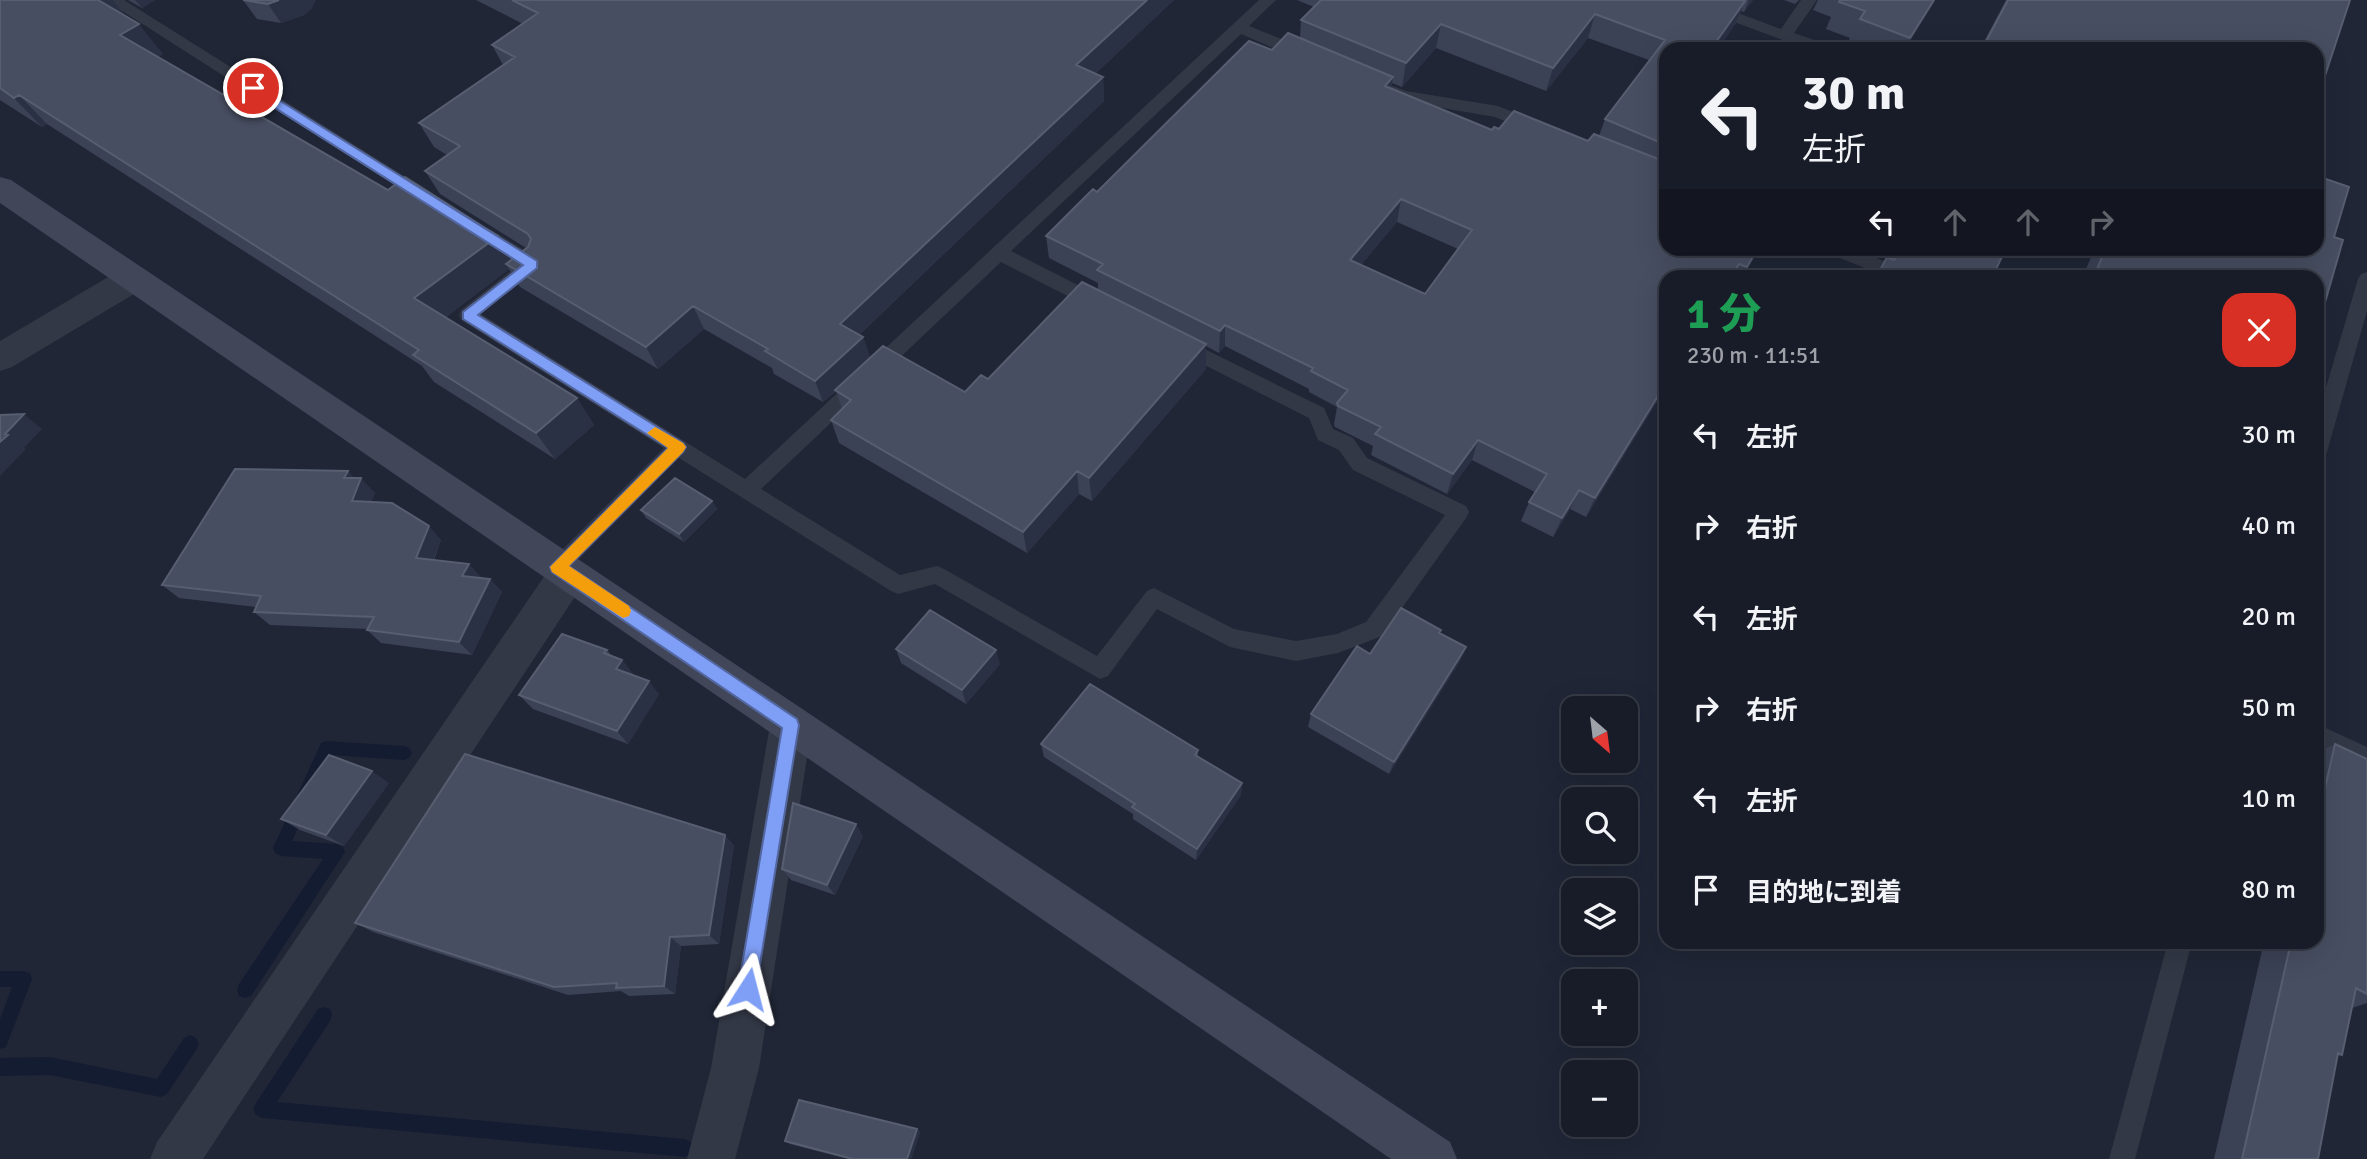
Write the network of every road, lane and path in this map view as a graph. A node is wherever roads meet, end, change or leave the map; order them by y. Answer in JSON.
{"nodes":[{"id":1,"x":113,"y":0,"type":"edge"},
{"id":2,"x":1268,"y":0,"type":"edge"},
{"id":3,"x":1688,"y":0,"type":"edge"},
{"id":4,"x":1809,"y":0,"type":"edge"},
{"id":5,"x":1239,"y":28,"type":"junction"},
{"id":6,"x":1785,"y":35,"type":"junction"},
{"id":7,"x":1804,"y":42,"type":"edge"},
{"id":8,"x":1314,"y":59,"type":"edge"},
{"id":9,"x":1377,"y":85,"type":"edge"},
{"id":10,"x":1549,"y":133,"type":"edge"},
{"id":11,"x":0,"y":188,"type":"edge"},
{"id":12,"x":439,"y":205,"type":"edge"},
{"id":13,"x":463,"y":220,"type":"edge"},
{"id":14,"x":999,"y":253,"type":"junction"},
{"id":15,"x":1853,"y":256,"type":"edge"},
{"id":16,"x":1887,"y":270,"type":"edge"},
{"id":17,"x":132,"y":279,"type":"junction"},
{"id":18,"x":2367,"y":279,"type":"edge"},
{"id":19,"x":1121,"y":315,"type":"edge"},
{"id":20,"x":1170,"y":339,"type":"edge"},
{"id":21,"x":0,"y":358,"type":"edge"},
{"id":22,"x":2324,"y":428,"type":"edge"},
{"id":23,"x":678,"y":447,"type":"junction"},
{"id":24,"x":746,"y":490,"type":"junction"},
{"id":25,"x":563,"y":571,"type":"junction"},
{"id":26,"x":791,"y":725,"type":"junction"},
{"id":27,"x":2324,"y":737,"type":"edge"},
{"id":28,"x":2367,"y":758,"type":"edge"},
{"id":29,"x":2178,"y":949,"type":"edge"},
{"id":30,"x":174,"y":1159,"type":"edge"},
{"id":31,"x":711,"y":1159,"type":"edge"},
{"id":32,"x":1433,"y":1159,"type":"edge"},
{"id":33,"x":2122,"y":1159,"type":"edge"}],
"edges":[{"from":1,"to":12,"type":"lane"},
{"from":2,"to":5,"type":"lane"},
{"from":3,"to":6,"type":"lane"},
{"from":4,"to":6,"type":"lane"},
{"from":5,"to":8,"type":"lane"},
{"from":5,"to":14,"type":"lane"},
{"from":6,"to":7,"type":"lane"},
{"from":9,"to":10,"type":"lane"},
{"from":11,"to":17,"type":"street"},
{"from":13,"to":23,"type":"lane"},
{"from":14,"to":19,"type":"lane"},
{"from":14,"to":24,"type":"lane"},
{"from":15,"to":16,"type":"lane"},
{"from":17,"to":21,"type":"street"},
{"from":17,"to":25,"type":"street"},
{"from":18,"to":22,"type":"lane"},
{"from":20,"to":24,"type":"lane"},
{"from":23,"to":24,"type":"lane"},
{"from":23,"to":25,"type":"lane"},
{"from":25,"to":26,"type":"street"},
{"from":25,"to":30,"type":"street"},
{"from":26,"to":31,"type":"street"},
{"from":26,"to":32,"type":"street"},
{"from":27,"to":28,"type":"lane"},
{"from":29,"to":33,"type":"lane"}]}
